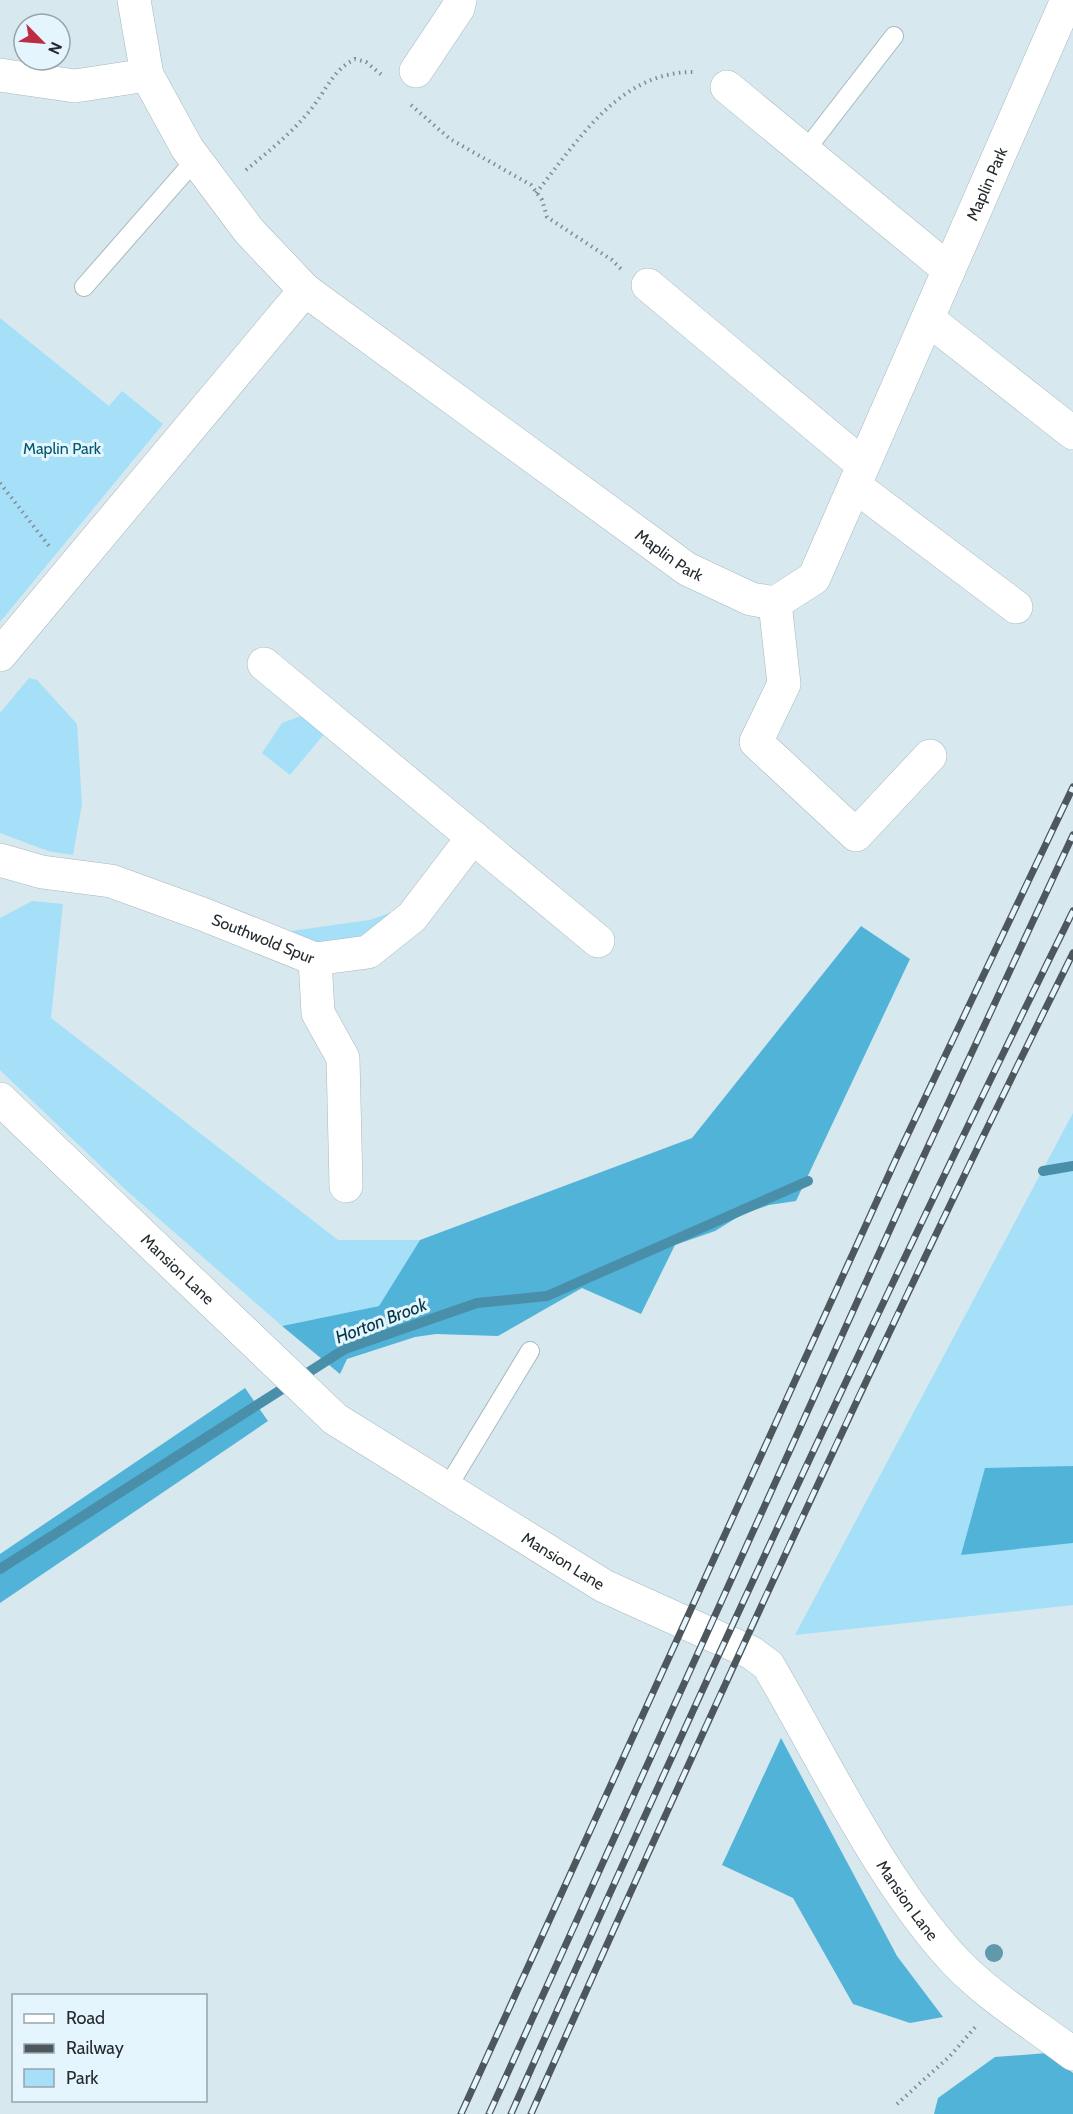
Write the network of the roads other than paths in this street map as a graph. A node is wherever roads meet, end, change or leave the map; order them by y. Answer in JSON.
{"nodes":[{"id":1,"x":134,"y":0,"type":"edge"},
{"id":2,"x":460,"y":0,"type":"edge"},
{"id":3,"x":1067,"y":0,"type":"edge"},
{"id":4,"x":894,"y":36,"type":"dead end"},
{"id":5,"x":0,"y":75,"type":"edge"},
{"id":6,"x":147,"y":75,"type":"junction"},
{"id":7,"x":402,"y":76,"type":"road end"},
{"id":8,"x":728,"y":87,"type":"road end"},
{"id":9,"x":805,"y":151,"type":"junction"},
{"id":10,"x":196,"y":159,"type":"junction"},
{"id":11,"x":949,"y":270,"type":"junction"},
{"id":12,"x":648,"y":285,"type":"road end"},
{"id":13,"x":84,"y":287,"type":"dead end"},
{"id":14,"x":305,"y":290,"type":"junction"},
{"id":15,"x":928,"y":319,"type":"junction"},
{"id":16,"x":1073,"y":433,"type":"edge"},
{"id":17,"x":859,"y":475,"type":"junction"},
{"id":18,"x":776,"y":603,"type":"junction"},
{"id":19,"x":1016,"y":607,"type":"dead end"},
{"id":20,"x":0,"y":655,"type":"edge"},
{"id":21,"x":264,"y":664,"type":"dead end"},
{"id":22,"x":930,"y":756,"type":"dead end"},
{"id":23,"x":473,"y":837,"type":"junction"},
{"id":24,"x":0,"y":860,"type":"edge"},
{"id":25,"x":42,"y":872,"type":"junction"},
{"id":26,"x":0,"y":885,"type":"edge"},
{"id":27,"x":598,"y":941,"type":"dead end"},
{"id":28,"x":315,"y":960,"type":"junction"},
{"id":29,"x":0,"y":1099,"type":"edge"},
{"id":30,"x":346,"y":1186,"type":"dead end"},
{"id":31,"x":530,"y":1352,"type":"dead end"},
{"id":32,"x":447,"y":1488,"type":"junction"},
{"id":33,"x":1073,"y":2054,"type":"edge"}],
"edges":[{"from":1,"to":6,"type":"street","name":"Maplin Park"},
{"from":2,"to":7,"type":"street"},
{"from":3,"to":11,"type":"street","name":"Maplin Park"},
{"from":4,"to":9,"type":"lane"},
{"from":5,"to":6,"type":"street"},
{"from":6,"to":10,"type":"street","name":"Maplin Park"},
{"from":8,"to":9,"type":"street"},
{"from":9,"to":11,"type":"street"},
{"from":10,"to":13,"type":"lane"},
{"from":10,"to":14,"type":"street","name":"Maplin Park"},
{"from":11,"to":15,"type":"street","name":"Maplin Park"},
{"from":12,"to":17,"type":"street"},
{"from":14,"to":18,"type":"street","name":"Maplin Park"},
{"from":14,"to":20,"type":"street"},
{"from":15,"to":16,"type":"street"},
{"from":15,"to":17,"type":"street","name":"Maplin Park"},
{"from":17,"to":18,"type":"street","name":"Maplin Park"},
{"from":17,"to":19,"type":"street"},
{"from":18,"to":22,"type":"street"},
{"from":21,"to":23,"type":"street"},
{"from":23,"to":27,"type":"street"},
{"from":23,"to":28,"type":"street","name":"Southwold Spur"},
{"from":24,"to":25,"type":"street","name":"Southwold Spur"},
{"from":25,"to":26,"type":"street"},
{"from":25,"to":28,"type":"street","name":"Southwold Spur"},
{"from":28,"to":30,"type":"street"},
{"from":29,"to":32,"type":"street","name":"Mansion Lane"},
{"from":31,"to":32,"type":"lane"},
{"from":32,"to":33,"type":"street","name":"Mansion Lane"}]}
